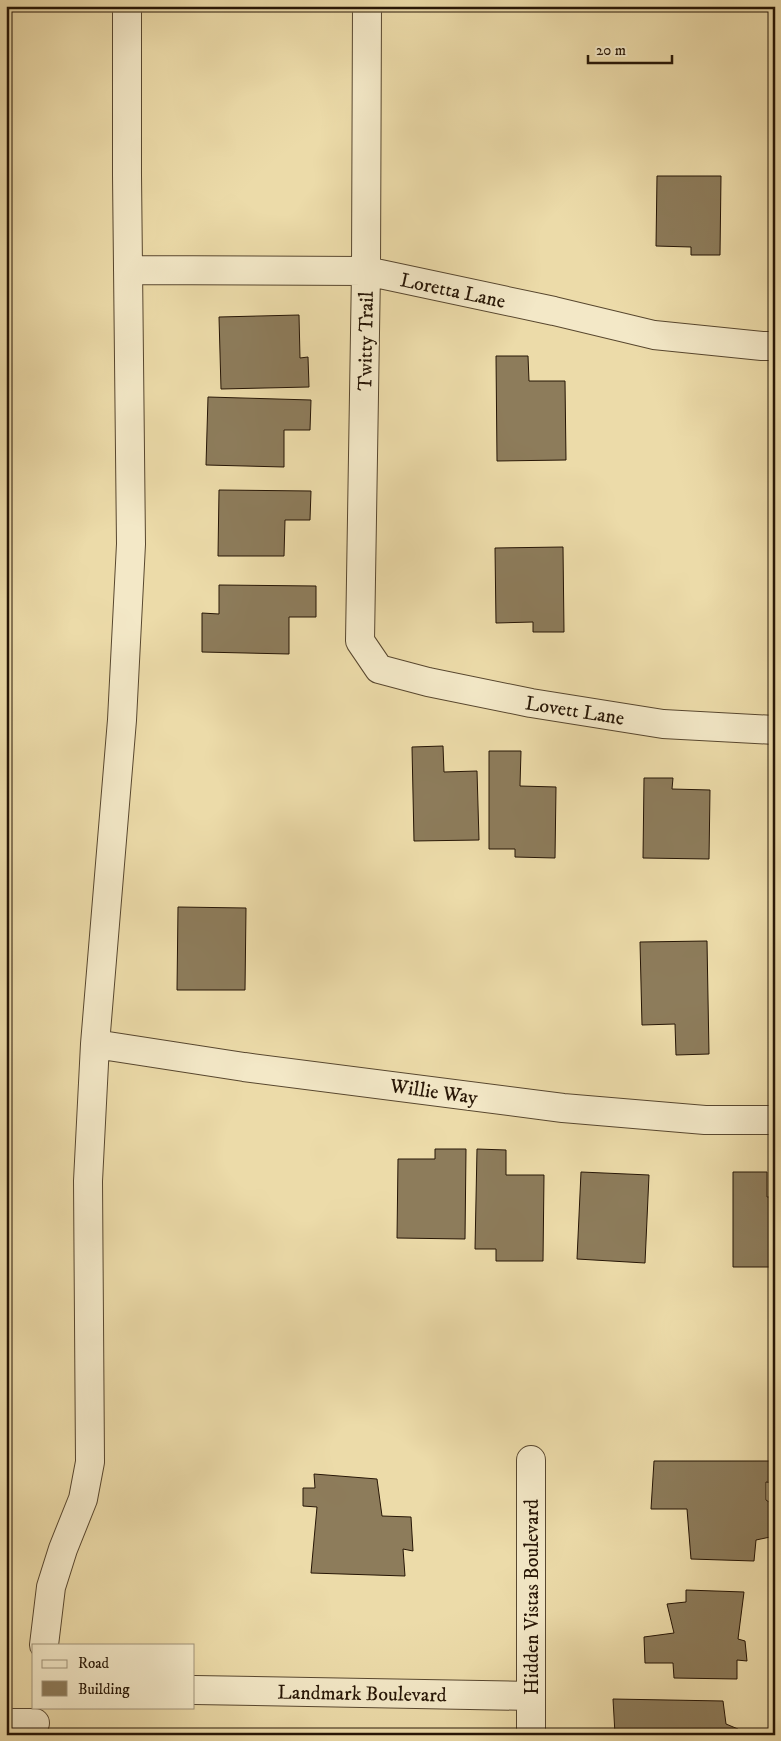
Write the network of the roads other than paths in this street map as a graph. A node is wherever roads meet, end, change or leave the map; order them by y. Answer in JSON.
{"nodes":[{"id":1,"x":127,"y":6,"type":"edge"},
{"id":2,"x":367,"y":6,"type":"edge"},
{"id":3,"x":128,"y":270,"type":"junction"},
{"id":4,"x":366,"y":271,"type":"junction"},
{"id":5,"x":775,"y":346,"type":"edge"},
{"id":6,"x":379,"y":669,"type":"joint"},
{"id":7,"x":775,"y":730,"type":"edge"},
{"id":8,"x":95,"y":1044,"type":"junction"},
{"id":9,"x":775,"y":1120,"type":"edge"},
{"id":10,"x":531,"y":1460,"type":"dead end"},
{"id":11,"x":44,"y":1644,"type":"edge"},
{"id":12,"x":195,"y":1690,"type":"edge"},
{"id":13,"x":531,"y":1696,"type":"junction"},
{"id":14,"x":35,"y":1722,"type":"edge"},
{"id":15,"x":6,"y":1723,"type":"edge"},
{"id":16,"x":530,"y":1735,"type":"edge"}],
"edges":[{"from":1,"to":3,"type":"street"},
{"from":2,"to":4,"type":"street","name":"Twitty Trail"},
{"from":3,"to":4,"type":"street","name":"Loretta Lane"},
{"from":3,"to":8,"type":"street"},
{"from":4,"to":5,"type":"street","name":"Loretta Lane"},
{"from":4,"to":6,"type":"street","name":"Twitty Trail"},
{"from":6,"to":7,"type":"street","name":"Lovett Lane"},
{"from":8,"to":9,"type":"street","name":"Willie Way"},
{"from":8,"to":11,"type":"street"},
{"from":10,"to":13,"type":"street","name":"Hidden Vistas Boulevard"},
{"from":12,"to":13,"type":"street","name":"Landmark Boulevard"},
{"from":13,"to":16,"type":"street","name":"Hidden Vistas Boulevard"},
{"from":14,"to":15,"type":"street"}]}
